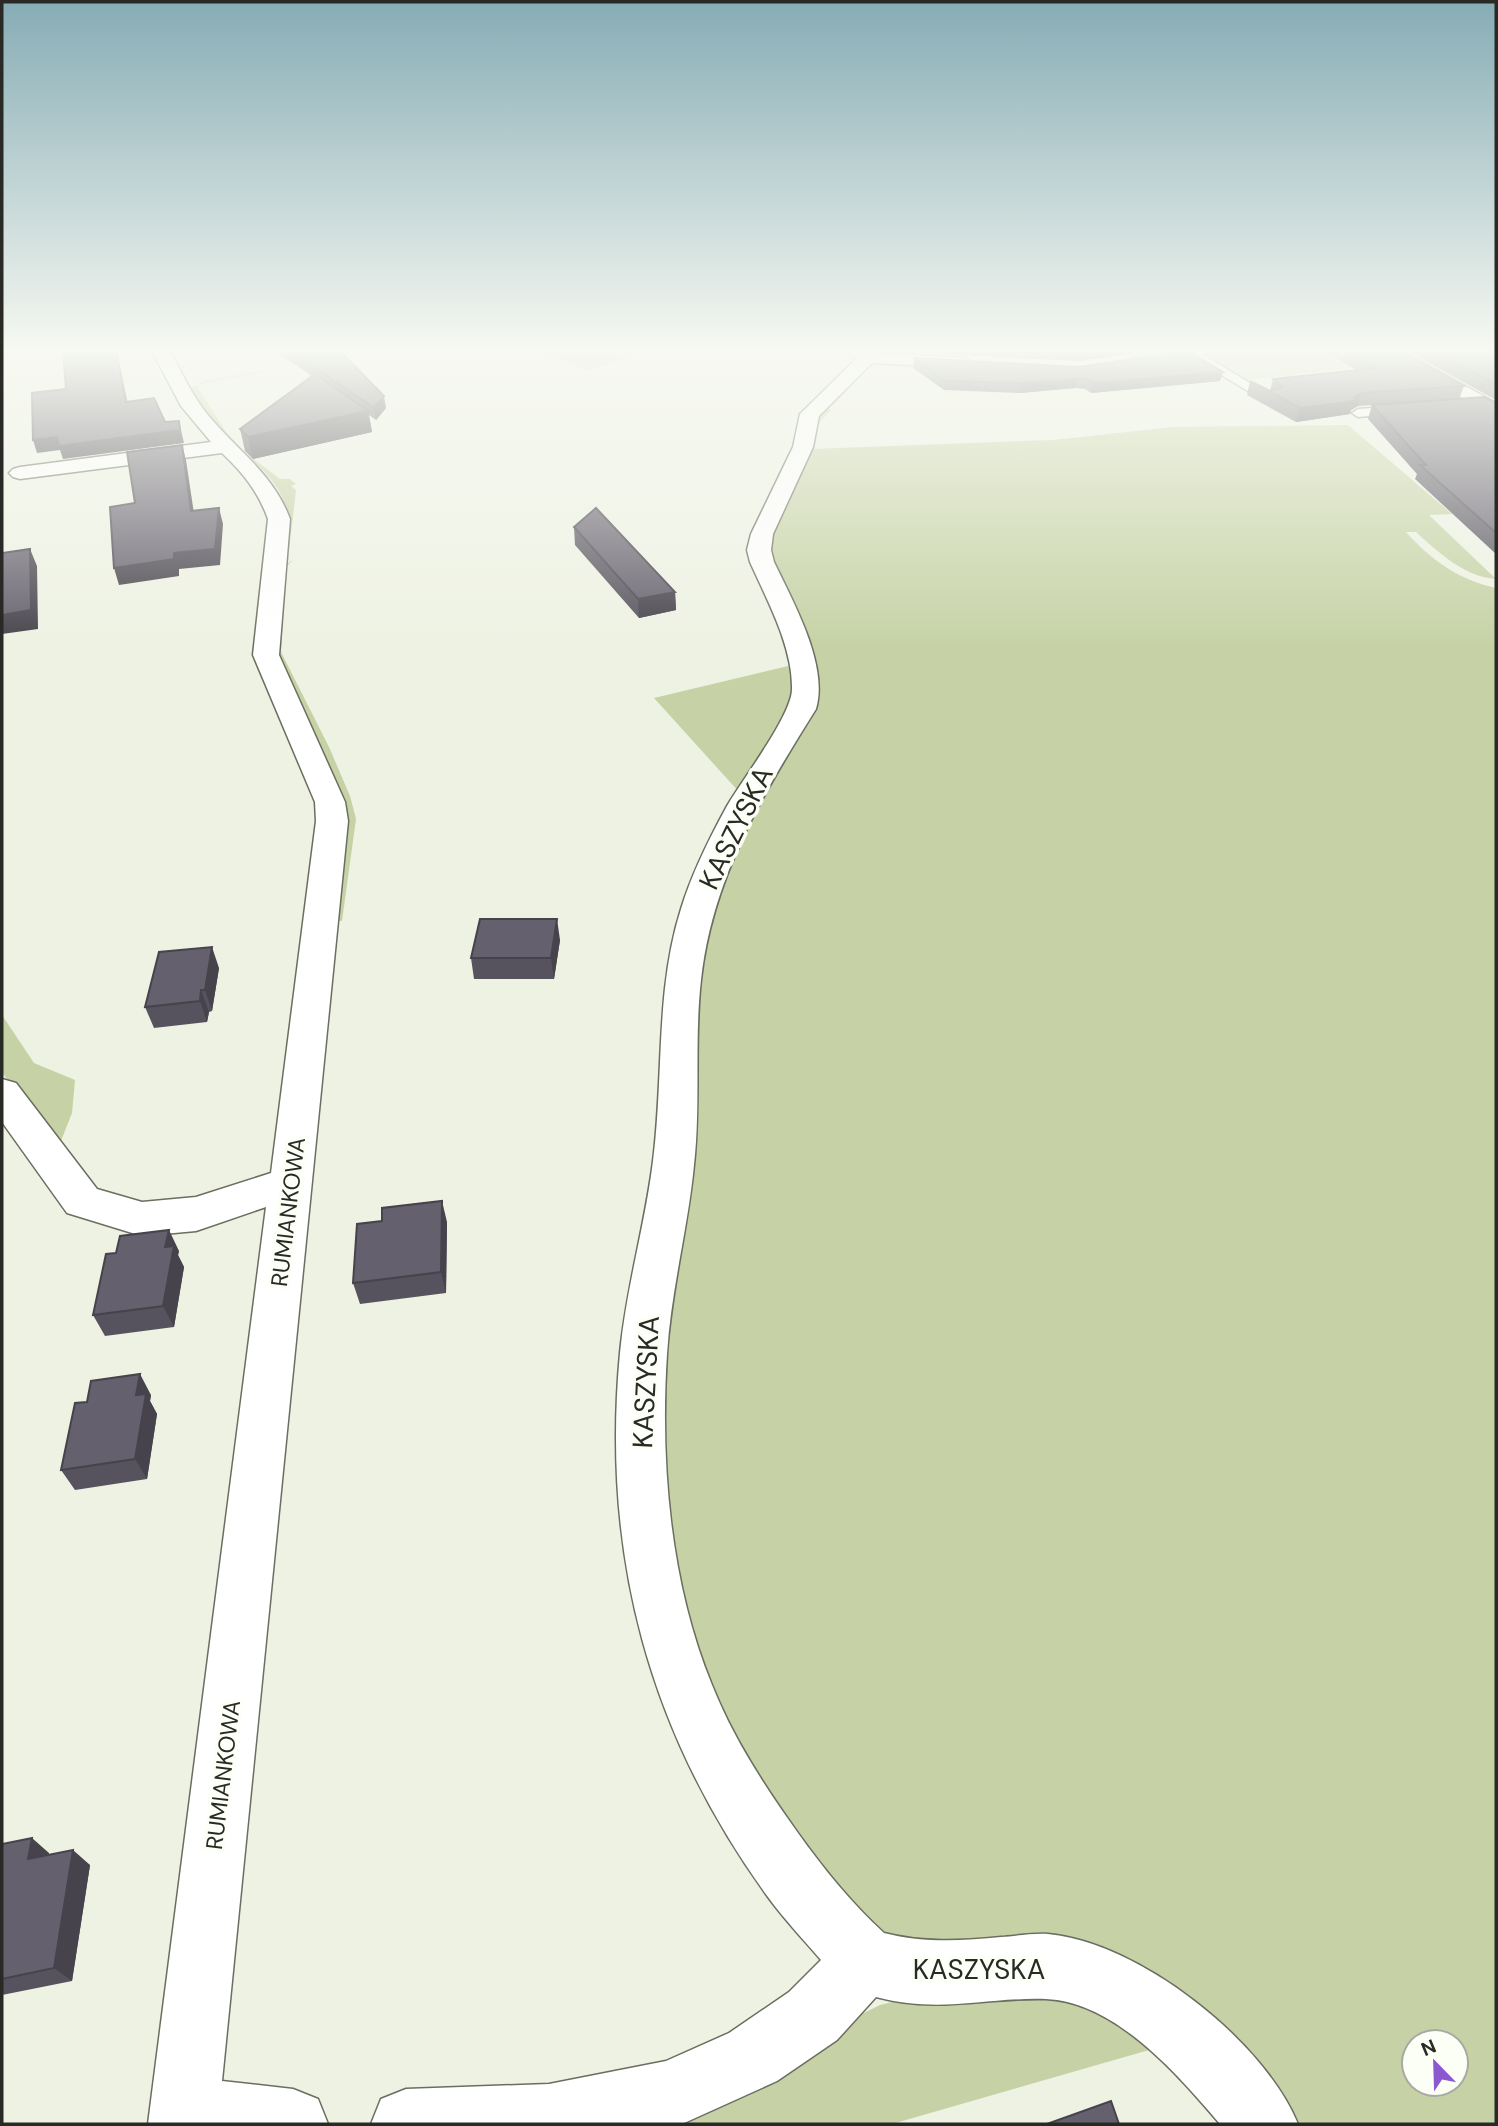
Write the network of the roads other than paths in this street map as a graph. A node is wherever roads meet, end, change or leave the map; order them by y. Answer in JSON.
{"nodes":[{"id":1,"x":195,"y":450,"type":"edge"},
{"id":2,"x":231,"y":450,"type":"edge"},
{"id":3,"x":801,"y":450,"type":"edge"},
{"id":4,"x":20,"y":473,"type":"dead end"},
{"id":5,"x":2,"y":1093,"type":"edge"},
{"id":6,"x":291,"y":1183,"type":"junction"},
{"id":7,"x":865,"y":1961,"type":"junction"},
{"id":8,"x":183,"y":2118,"type":"edge"},
{"id":9,"x":293,"y":2124,"type":"edge"},
{"id":10,"x":406,"y":2124,"type":"edge"},
{"id":11,"x":1264,"y":2124,"type":"edge"}],
"edges":[{"from":1,"to":4,"type":"street"},
{"from":2,"to":6,"type":"street","name":"RUMIANKOWA"},
{"from":3,"to":7,"type":"street","name":"KASZYSKA"},
{"from":5,"to":6,"type":"street"},
{"from":6,"to":8,"type":"street","name":"RUMIANKOWA"},
{"from":7,"to":10,"type":"street"},
{"from":7,"to":11,"type":"street","name":"KASZYSKA"},
{"from":8,"to":9,"type":"street"}]}
